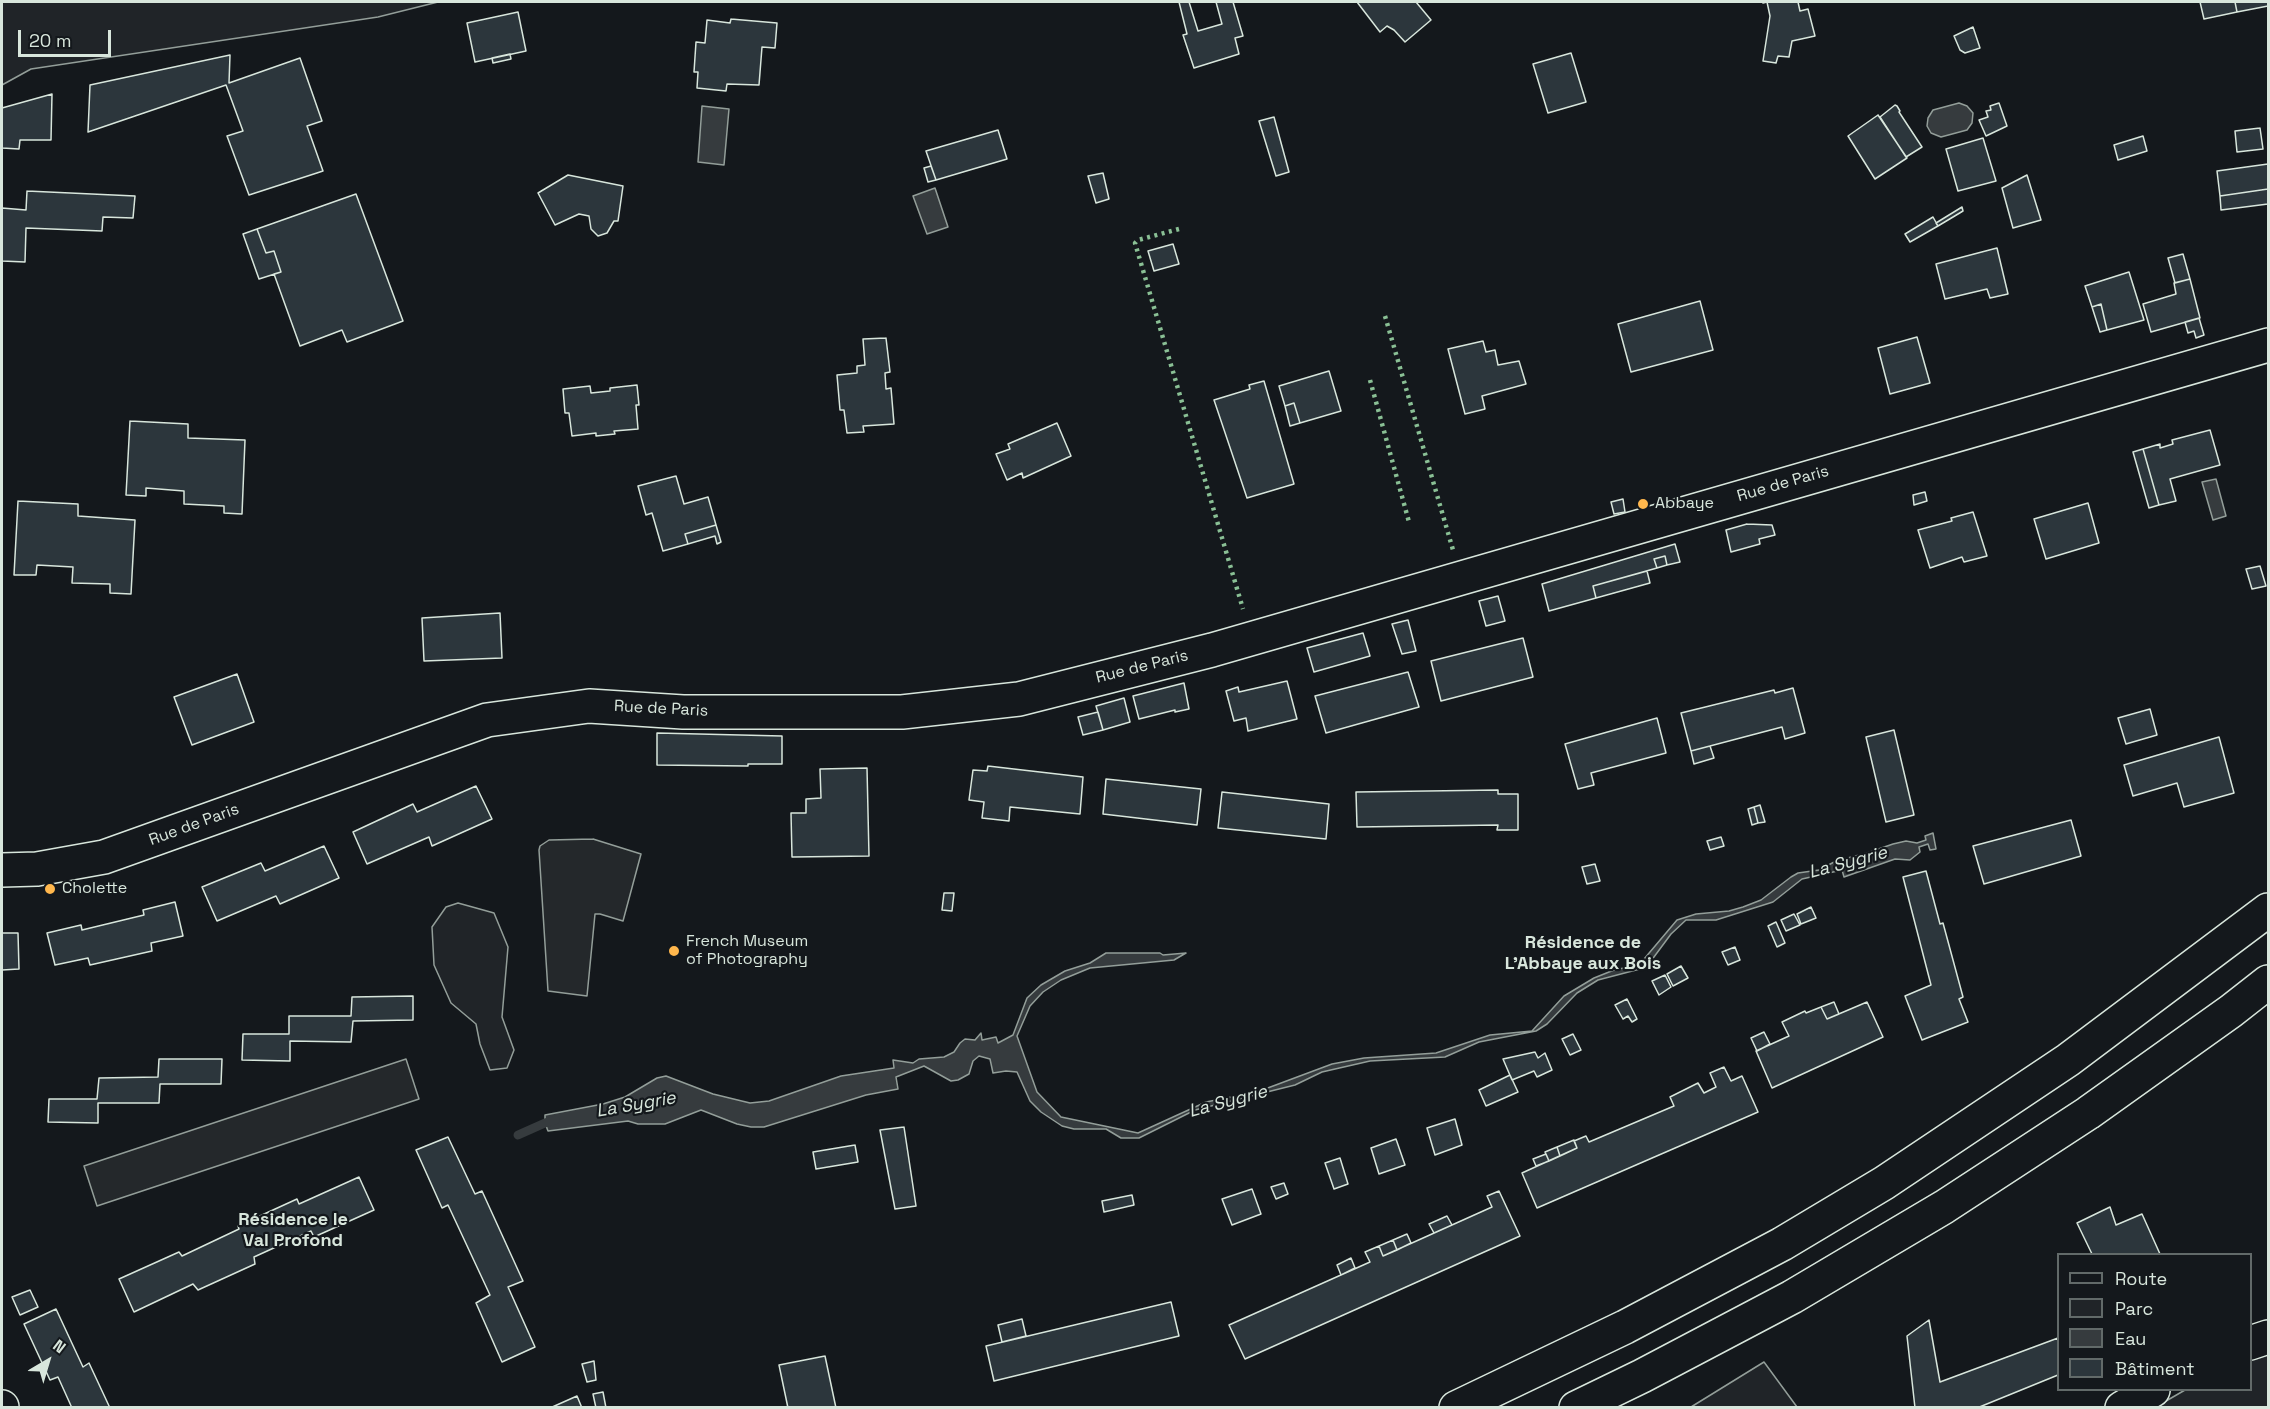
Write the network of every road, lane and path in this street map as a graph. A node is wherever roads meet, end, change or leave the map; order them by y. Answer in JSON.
{"nodes":[{"id":1,"x":2268,"y":345,"type":"edge"},
{"id":2,"x":2,"y":870,"type":"edge"},
{"id":3,"x":2268,"y":910,"type":"edge"},
{"id":4,"x":2268,"y":982,"type":"edge"},
{"id":5,"x":2268,"y":1337,"type":"edge"},
{"id":6,"x":2252,"y":1342,"type":"edge"},
{"id":7,"x":2149,"y":1391,"type":"edge"},
{"id":8,"x":1456,"y":1407,"type":"edge"},
{"id":9,"x":1576,"y":1407,"type":"edge"},
{"id":10,"x":2122,"y":1407,"type":"edge"}],
"edges":[{"from":1,"to":2,"type":"main road","name":"Rue de Paris"},
{"from":3,"to":8,"type":"main road"},
{"from":4,"to":9,"type":"main road"},
{"from":5,"to":6,"type":"main road"},
{"from":7,"to":10,"type":"main road"}]}
